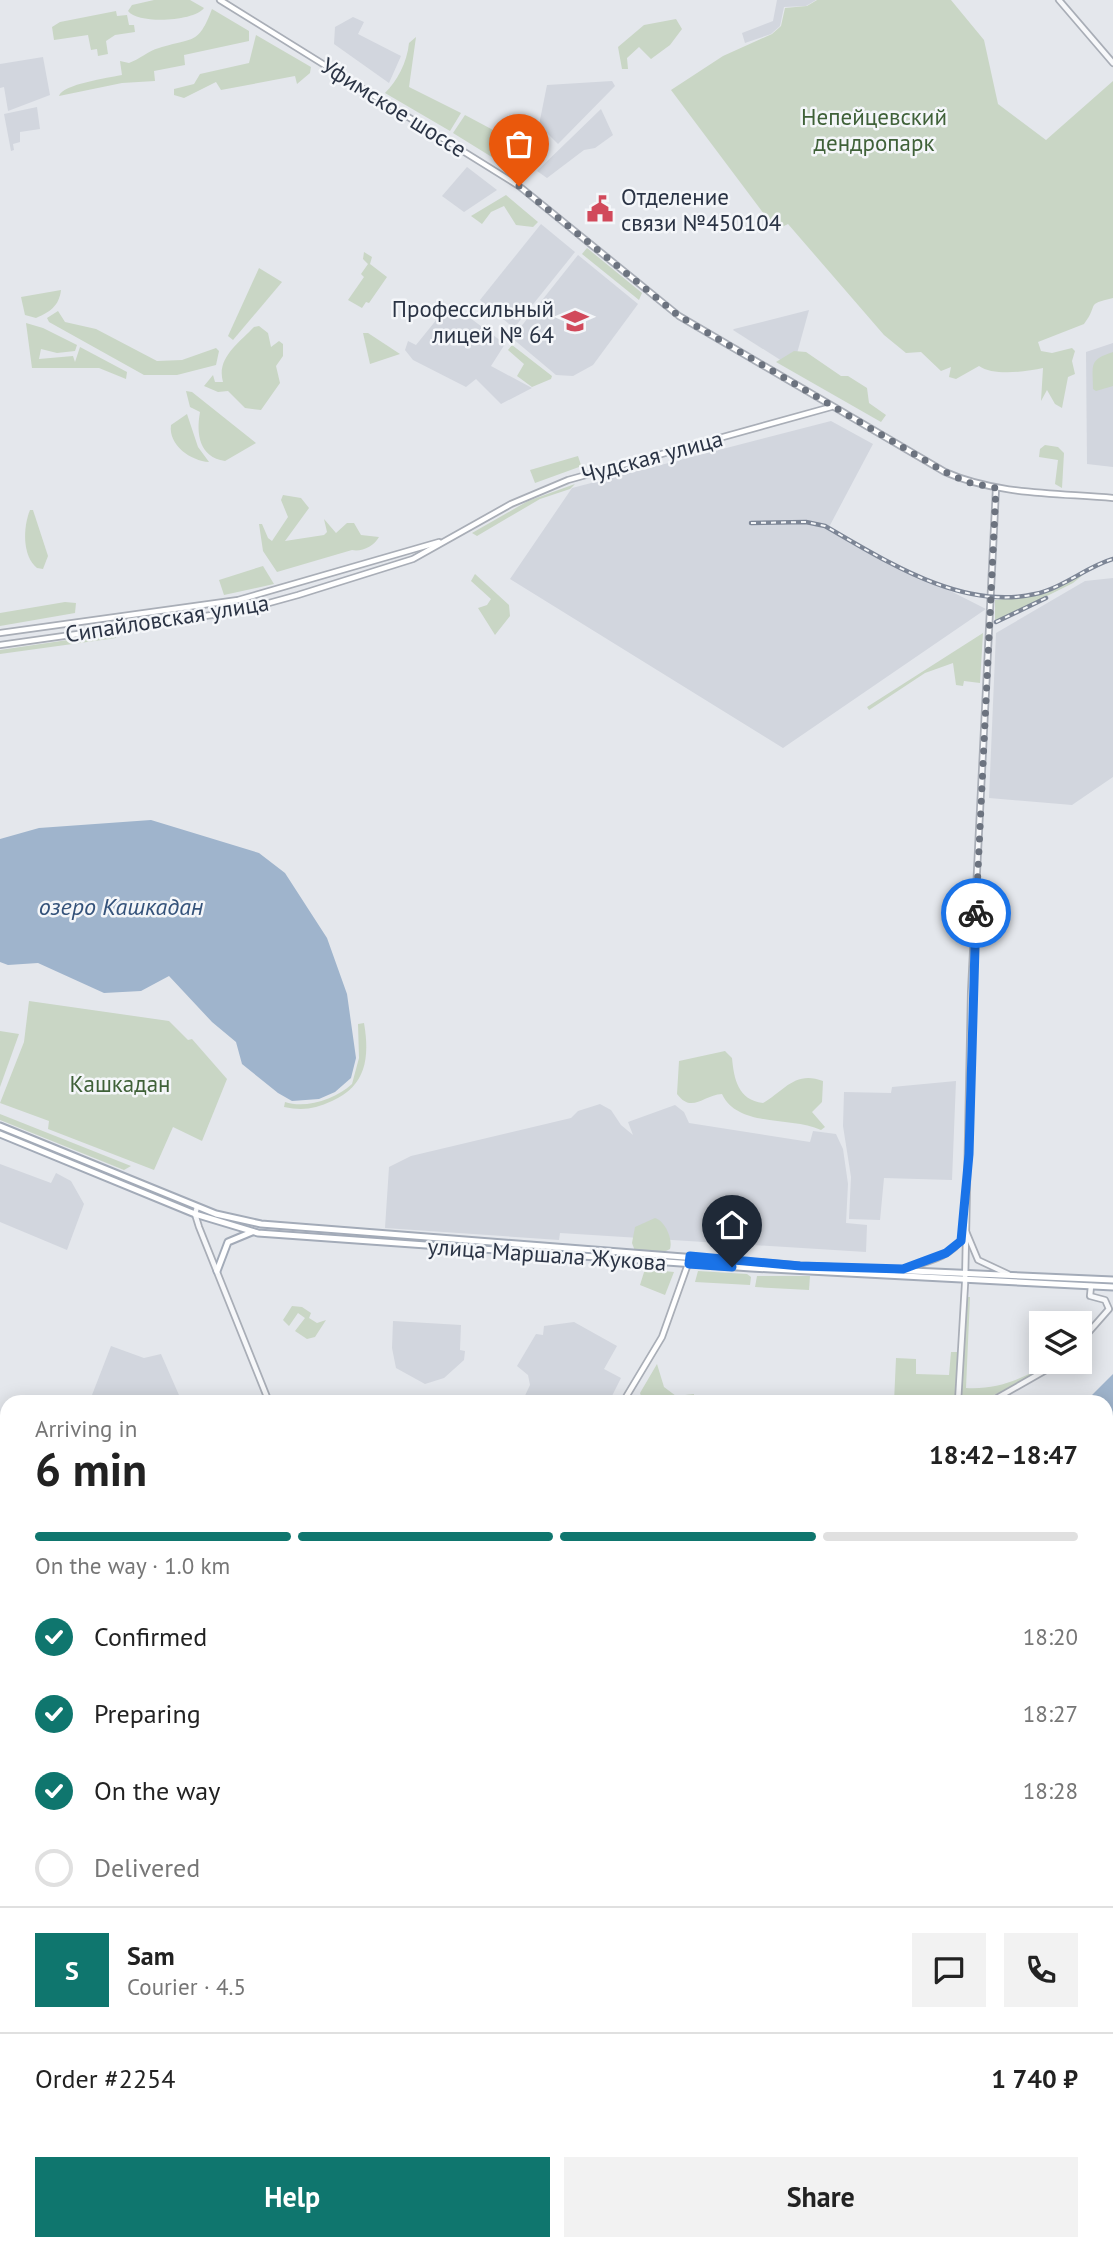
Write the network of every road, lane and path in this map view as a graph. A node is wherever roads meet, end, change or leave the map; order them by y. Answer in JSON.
{"nodes":[{"id":1,"x":220,"y":0,"type":"edge"},
{"id":2,"x":1059,"y":0,"type":"edge"},
{"id":3,"x":1113,"y":63,"type":"edge"},
{"id":4,"x":831,"y":407,"type":"junction"},
{"id":5,"x":996,"y":488,"type":"junction"},
{"id":6,"x":1113,"y":498,"type":"edge"},
{"id":7,"x":479,"y":521,"type":"joint"},
{"id":8,"x":447,"y":540,"type":"junction"},
{"id":9,"x":409,"y":550,"type":"junction"},
{"id":10,"x":413,"y":559,"type":"junction"},
{"id":11,"x":79,"y":622,"type":"junction"},
{"id":12,"x":0,"y":633,"type":"edge"},
{"id":13,"x":80,"y":633,"type":"junction"},
{"id":14,"x":0,"y":645,"type":"edge"},
{"id":15,"x":0,"y":1126,"type":"edge"},
{"id":16,"x":0,"y":1134,"type":"edge"},
{"id":17,"x":197,"y":1207,"type":"junction"},
{"id":18,"x":195,"y":1214,"type":"junction"},
{"id":19,"x":964,"y":1225,"type":"junction"},
{"id":20,"x":254,"y":1232,"type":"junction"},
{"id":21,"x":690,"y":1256,"type":"junction"},
{"id":22,"x":689,"y":1264,"type":"junction"},
{"id":23,"x":903,"y":1269,"type":"junction"},
{"id":24,"x":217,"y":1270,"type":"junction"},
{"id":25,"x":964,"y":1272,"type":"junction"},
{"id":26,"x":1008,"y":1274,"type":"junction"},
{"id":27,"x":964,"y":1280,"type":"junction"},
{"id":28,"x":1113,"y":1280,"type":"edge"},
{"id":29,"x":1091,"y":1286,"type":"junction"},
{"id":30,"x":1113,"y":1287,"type":"edge"},
{"id":31,"x":1092,"y":1328,"type":"edge"},
{"id":32,"x":1039,"y":1374,"type":"edge"},
{"id":33,"x":266,"y":1395,"type":"edge"},
{"id":34,"x":627,"y":1395,"type":"edge"},
{"id":35,"x":958,"y":1395,"type":"edge"},
{"id":36,"x":1002,"y":1395,"type":"edge"}],
"edges":[{"from":1,"to":4,"type":"main road","name":"Уфимское шоссе"},
{"from":2,"to":3,"type":"street"},
{"from":4,"to":5,"type":"main road","name":"Уфимское шоссе"},
{"from":4,"to":7,"type":"main road","name":"Чудская улица"},
{"from":5,"to":6,"type":"main road","name":"Уфимское шоссе"},
{"from":5,"to":19,"type":"street"},
{"from":7,"to":8,"type":"main road","name":"Сипайловская улица"},
{"from":8,"to":9,"type":"main road","name":"Сипайловская улица"},
{"from":8,"to":10,"type":"main road","name":"Сипайловская улица"},
{"from":9,"to":10,"type":"main road"},
{"from":9,"to":11,"type":"main road","name":"Сипайловская улица"},
{"from":10,"to":13,"type":"main road","name":"Сипайловская улица"},
{"from":11,"to":12,"type":"main road","name":"Сипайловская улица"},
{"from":11,"to":13,"type":"main road"},
{"from":13,"to":14,"type":"main road","name":"Сипайловская улица"},
{"from":15,"to":17,"type":"main road","name":"улица Маршала Жукова"},
{"from":16,"to":18,"type":"main road","name":"улица Маршала Жукова"},
{"from":17,"to":18,"type":"street"},
{"from":17,"to":21,"type":"main road","name":"улица Маршала Жукова"},
{"from":18,"to":20,"type":"main road","name":"улица Маршала Жукова"},
{"from":18,"to":24,"type":"street"},
{"from":19,"to":23,"type":"street"},
{"from":19,"to":25,"type":"street"},
{"from":19,"to":26,"type":"street"},
{"from":20,"to":22,"type":"main road","name":"улица Маршала Жукова"},
{"from":20,"to":24,"type":"main road"},
{"from":21,"to":22,"type":"main road"},
{"from":21,"to":23,"type":"main road","name":"улица Маршала Жукова"},
{"from":22,"to":27,"type":"main road","name":"улица Маршала Жукова"},
{"from":22,"to":34,"type":"main road"},
{"from":23,"to":25,"type":"main road","name":"улица Маршала Жукова"},
{"from":24,"to":33,"type":"street"},
{"from":25,"to":26,"type":"main road","name":"улица Маршала Жукова"},
{"from":25,"to":27,"type":"street"},
{"from":26,"to":28,"type":"main road","name":"улица Маршала Жукова"},
{"from":27,"to":29,"type":"main road","name":"улица Маршала Жукова"},
{"from":27,"to":35,"type":"street"},
{"from":29,"to":30,"type":"main road","name":"улица Маршала Жукова"},
{"from":29,"to":31,"type":"street"},
{"from":32,"to":36,"type":"street"}]}
